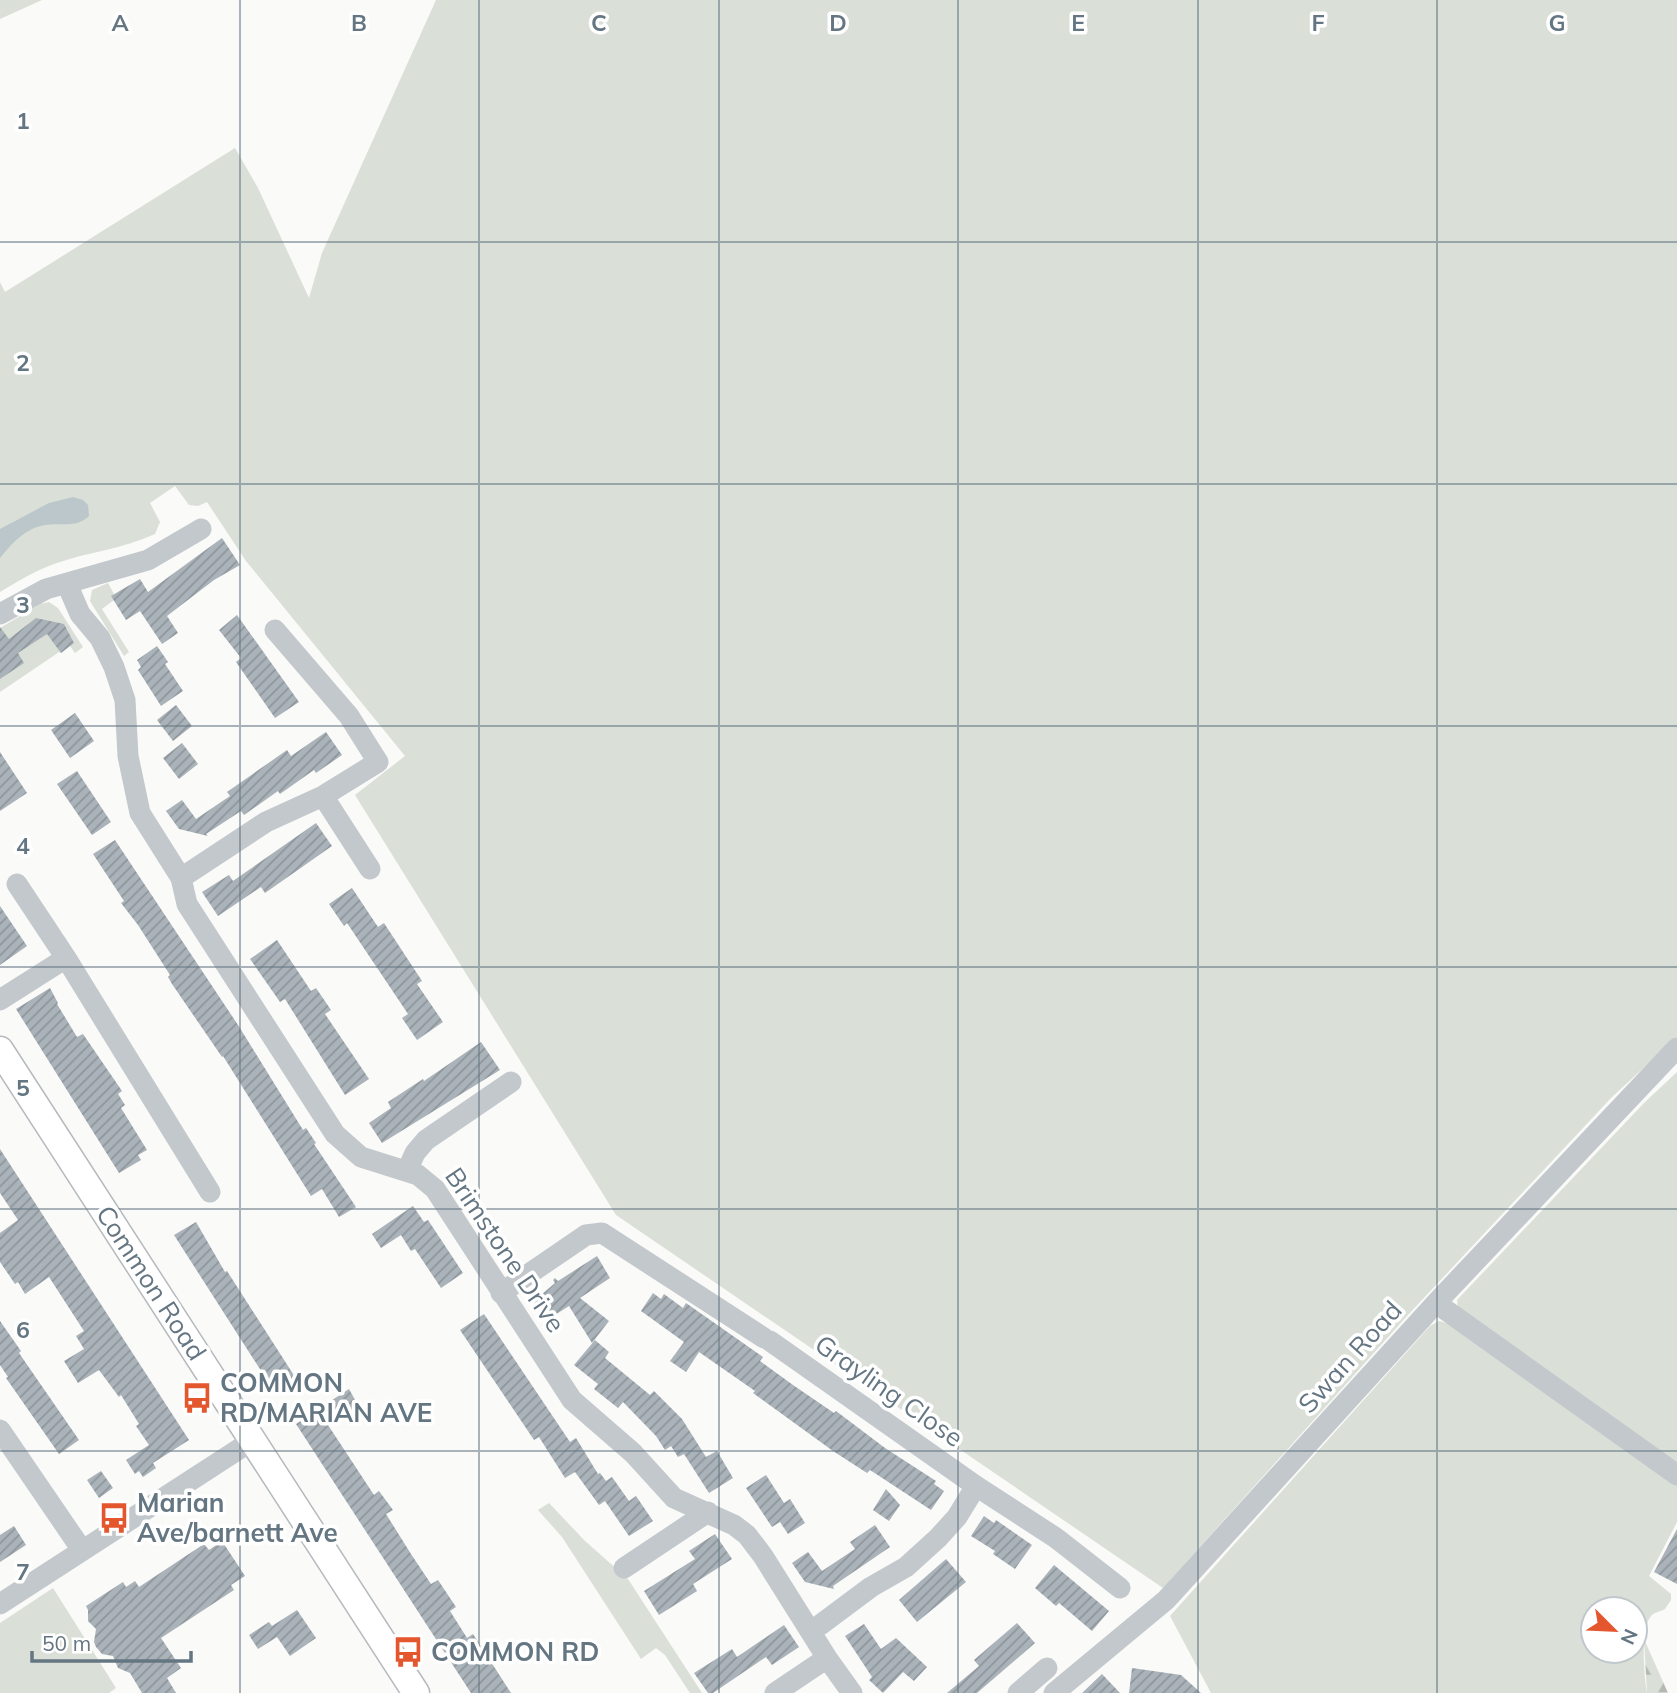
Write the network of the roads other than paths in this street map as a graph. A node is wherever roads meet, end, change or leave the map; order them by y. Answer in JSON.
{"nodes":[{"id":1,"x":201,"y":529,"type":"dead end"},
{"id":2,"x":67,"y":584,"type":"junction"},
{"id":3,"x":0,"y":614,"type":"edge"},
{"id":4,"x":275,"y":630,"type":"dead end"},
{"id":5,"x":323,"y":796,"type":"junction"},
{"id":6,"x":370,"y":869,"type":"dead end"},
{"id":7,"x":181,"y":878,"type":"junction"},
{"id":8,"x":17,"y":884,"type":"dead end"},
{"id":9,"x":66,"y":958,"type":"junction"},
{"id":10,"x":0,"y":1000,"type":"edge"},
{"id":11,"x":1677,"y":1048,"type":"edge"},
{"id":12,"x":0,"y":1050,"type":"edge"},
{"id":13,"x":511,"y":1082,"type":"dead end"},
{"id":14,"x":407,"y":1171,"type":"junction"},
{"id":15,"x":209,"y":1192,"type":"dead end"},
{"id":16,"x":501,"y":1293,"type":"junction"},
{"id":17,"x":1436,"y":1303,"type":"junction"},
{"id":18,"x":0,"y":1430,"type":"edge"},
{"id":19,"x":253,"y":1440,"type":"junction"},
{"id":20,"x":1677,"y":1475,"type":"edge"},
{"id":21,"x":976,"y":1486,"type":"junction"},
{"id":22,"x":708,"y":1512,"type":"junction"},
{"id":23,"x":82,"y":1550,"type":"junction"},
{"id":24,"x":624,"y":1568,"type":"dead end"},
{"id":25,"x":1120,"y":1588,"type":"dead end"},
{"id":26,"x":0,"y":1604,"type":"edge"},
{"id":27,"x":812,"y":1631,"type":"junction"},
{"id":28,"x":827,"y":1658,"type":"junction"},
{"id":29,"x":1047,"y":1668,"type":"dead end"},
{"id":30,"x":416,"y":1693,"type":"edge"},
{"id":31,"x":775,"y":1693,"type":"edge"},
{"id":32,"x":852,"y":1693,"type":"edge"},
{"id":33,"x":1018,"y":1693,"type":"edge"},
{"id":34,"x":1054,"y":1693,"type":"edge"}],
"edges":[{"from":1,"to":2,"type":"street"},
{"from":2,"to":3,"type":"street"},
{"from":2,"to":7,"type":"street","name":"Brimstone Drive"},
{"from":4,"to":5,"type":"street"},
{"from":5,"to":6,"type":"street"},
{"from":5,"to":7,"type":"street"},
{"from":7,"to":14,"type":"street","name":"Brimstone Drive"},
{"from":8,"to":9,"type":"street"},
{"from":9,"to":10,"type":"street"},
{"from":9,"to":15,"type":"street"},
{"from":11,"to":17,"type":"street","name":"Swan Road"},
{"from":12,"to":19,"type":"main road","name":"Common Road"},
{"from":13,"to":14,"type":"street"},
{"from":14,"to":16,"type":"street","name":"Brimstone Drive"},
{"from":16,"to":21,"type":"street","name":"Grayling Close"},
{"from":16,"to":22,"type":"street","name":"Brimstone Drive"},
{"from":17,"to":20,"type":"street"},
{"from":17,"to":34,"type":"street","name":"Swan Road"},
{"from":18,"to":23,"type":"street"},
{"from":19,"to":23,"type":"street"},
{"from":19,"to":30,"type":"main road","name":"Common Road"},
{"from":21,"to":25,"type":"street","name":"Grayling Close"},
{"from":21,"to":27,"type":"street"},
{"from":22,"to":24,"type":"street"},
{"from":22,"to":27,"type":"street","name":"Brimstone Drive"},
{"from":23,"to":26,"type":"street"},
{"from":27,"to":28,"type":"street","name":"Brimstone Drive"},
{"from":28,"to":31,"type":"street"},
{"from":28,"to":32,"type":"street","name":"Brimstone Drive"},
{"from":29,"to":33,"type":"street"}]}
